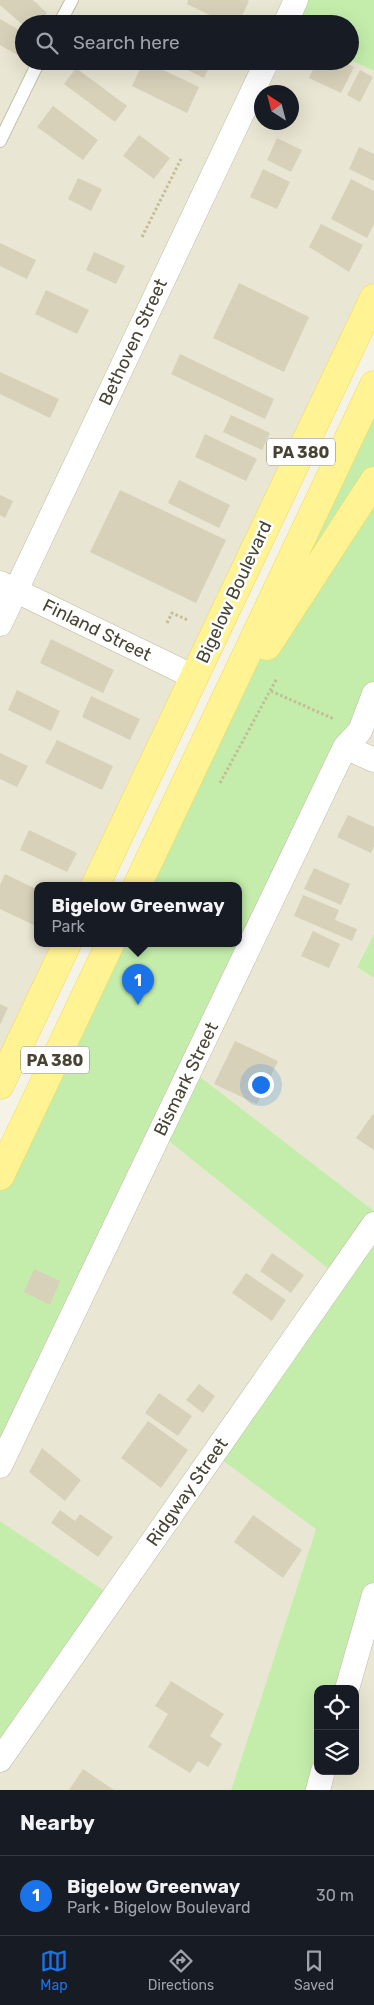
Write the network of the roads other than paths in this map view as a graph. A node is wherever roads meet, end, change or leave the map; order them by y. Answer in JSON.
{"nodes":[{"id":1,"x":72,"y":0,"type":"edge"},
{"id":2,"x":296,"y":0,"type":"edge"},
{"id":3,"x":64,"y":15,"type":"edge"},
{"id":4,"x":288,"y":15,"type":"edge"},
{"id":5,"x":35,"y":70,"type":"edge"},
{"id":6,"x":263,"y":70,"type":"edge"},
{"id":7,"x":0,"y":141,"type":"edge"},
{"id":8,"x":374,"y":298,"type":"edge"},
{"id":9,"x":374,"y":385,"type":"edge"},
{"id":10,"x":374,"y":482,"type":"edge"},
{"id":11,"x":8,"y":587,"type":"edge"},
{"id":12,"x":0,"y":624,"type":"edge"},
{"id":13,"x":194,"y":677,"type":"junction"},
{"id":14,"x":374,"y":694,"type":"edge"},
{"id":15,"x":210,"y":733,"type":"junction"},
{"id":16,"x":345,"y":747,"type":"junction"},
{"id":17,"x":374,"y":760,"type":"edge"},
{"id":18,"x":97,"y":882,"type":"edge"},
{"id":19,"x":139,"y":882,"type":"edge"},
{"id":20,"x":66,"y":947,"type":"edge"},
{"id":21,"x":109,"y":947,"type":"edge"},
{"id":22,"x":0,"y":1086,"type":"edge"},
{"id":23,"x":0,"y":1176,"type":"edge"},
{"id":24,"x":374,"y":1224,"type":"edge"},
{"id":25,"x":0,"y":1466,"type":"edge"},
{"id":26,"x":374,"y":1595,"type":"edge"},
{"id":27,"x":348,"y":1685,"type":"edge"},
{"id":28,"x":0,"y":1760,"type":"edge"},
{"id":29,"x":322,"y":1775,"type":"edge"},
{"id":30,"x":318,"y":1790,"type":"edge"}],
"edges":[{"from":1,"to":3,"type":"lane"},
{"from":2,"to":4,"type":"street"},
{"from":5,"to":7,"type":"lane"},
{"from":6,"to":11,"type":"street","name":"Bethoven Street"},
{"from":8,"to":13,"type":"main road","name":"Bigelow Boulevard","number":"PA 380"},
{"from":9,"to":15,"type":"main road","number":"PA 380"},
{"from":10,"to":15,"type":"main road"},
{"from":11,"to":12,"type":"street","name":"Bethoven Street"},
{"from":11,"to":13,"type":"street","name":"Finland Street"},
{"from":13,"to":18,"type":"main road","name":"Bigelow Boulevard","number":"PA 380"},
{"from":14,"to":16,"type":"street","name":"Bismark Street"},
{"from":15,"to":19,"type":"main road","number":"PA 380"},
{"from":16,"to":17,"type":"street"},
{"from":16,"to":25,"type":"street","name":"Bismark Street"},
{"from":20,"to":22,"type":"main road","number":"PA 380"},
{"from":21,"to":23,"type":"main road","number":"PA 380"},
{"from":24,"to":28,"type":"street","name":"Ridgway Street"},
{"from":26,"to":27,"type":"street"},
{"from":29,"to":30,"type":"street"}]}
